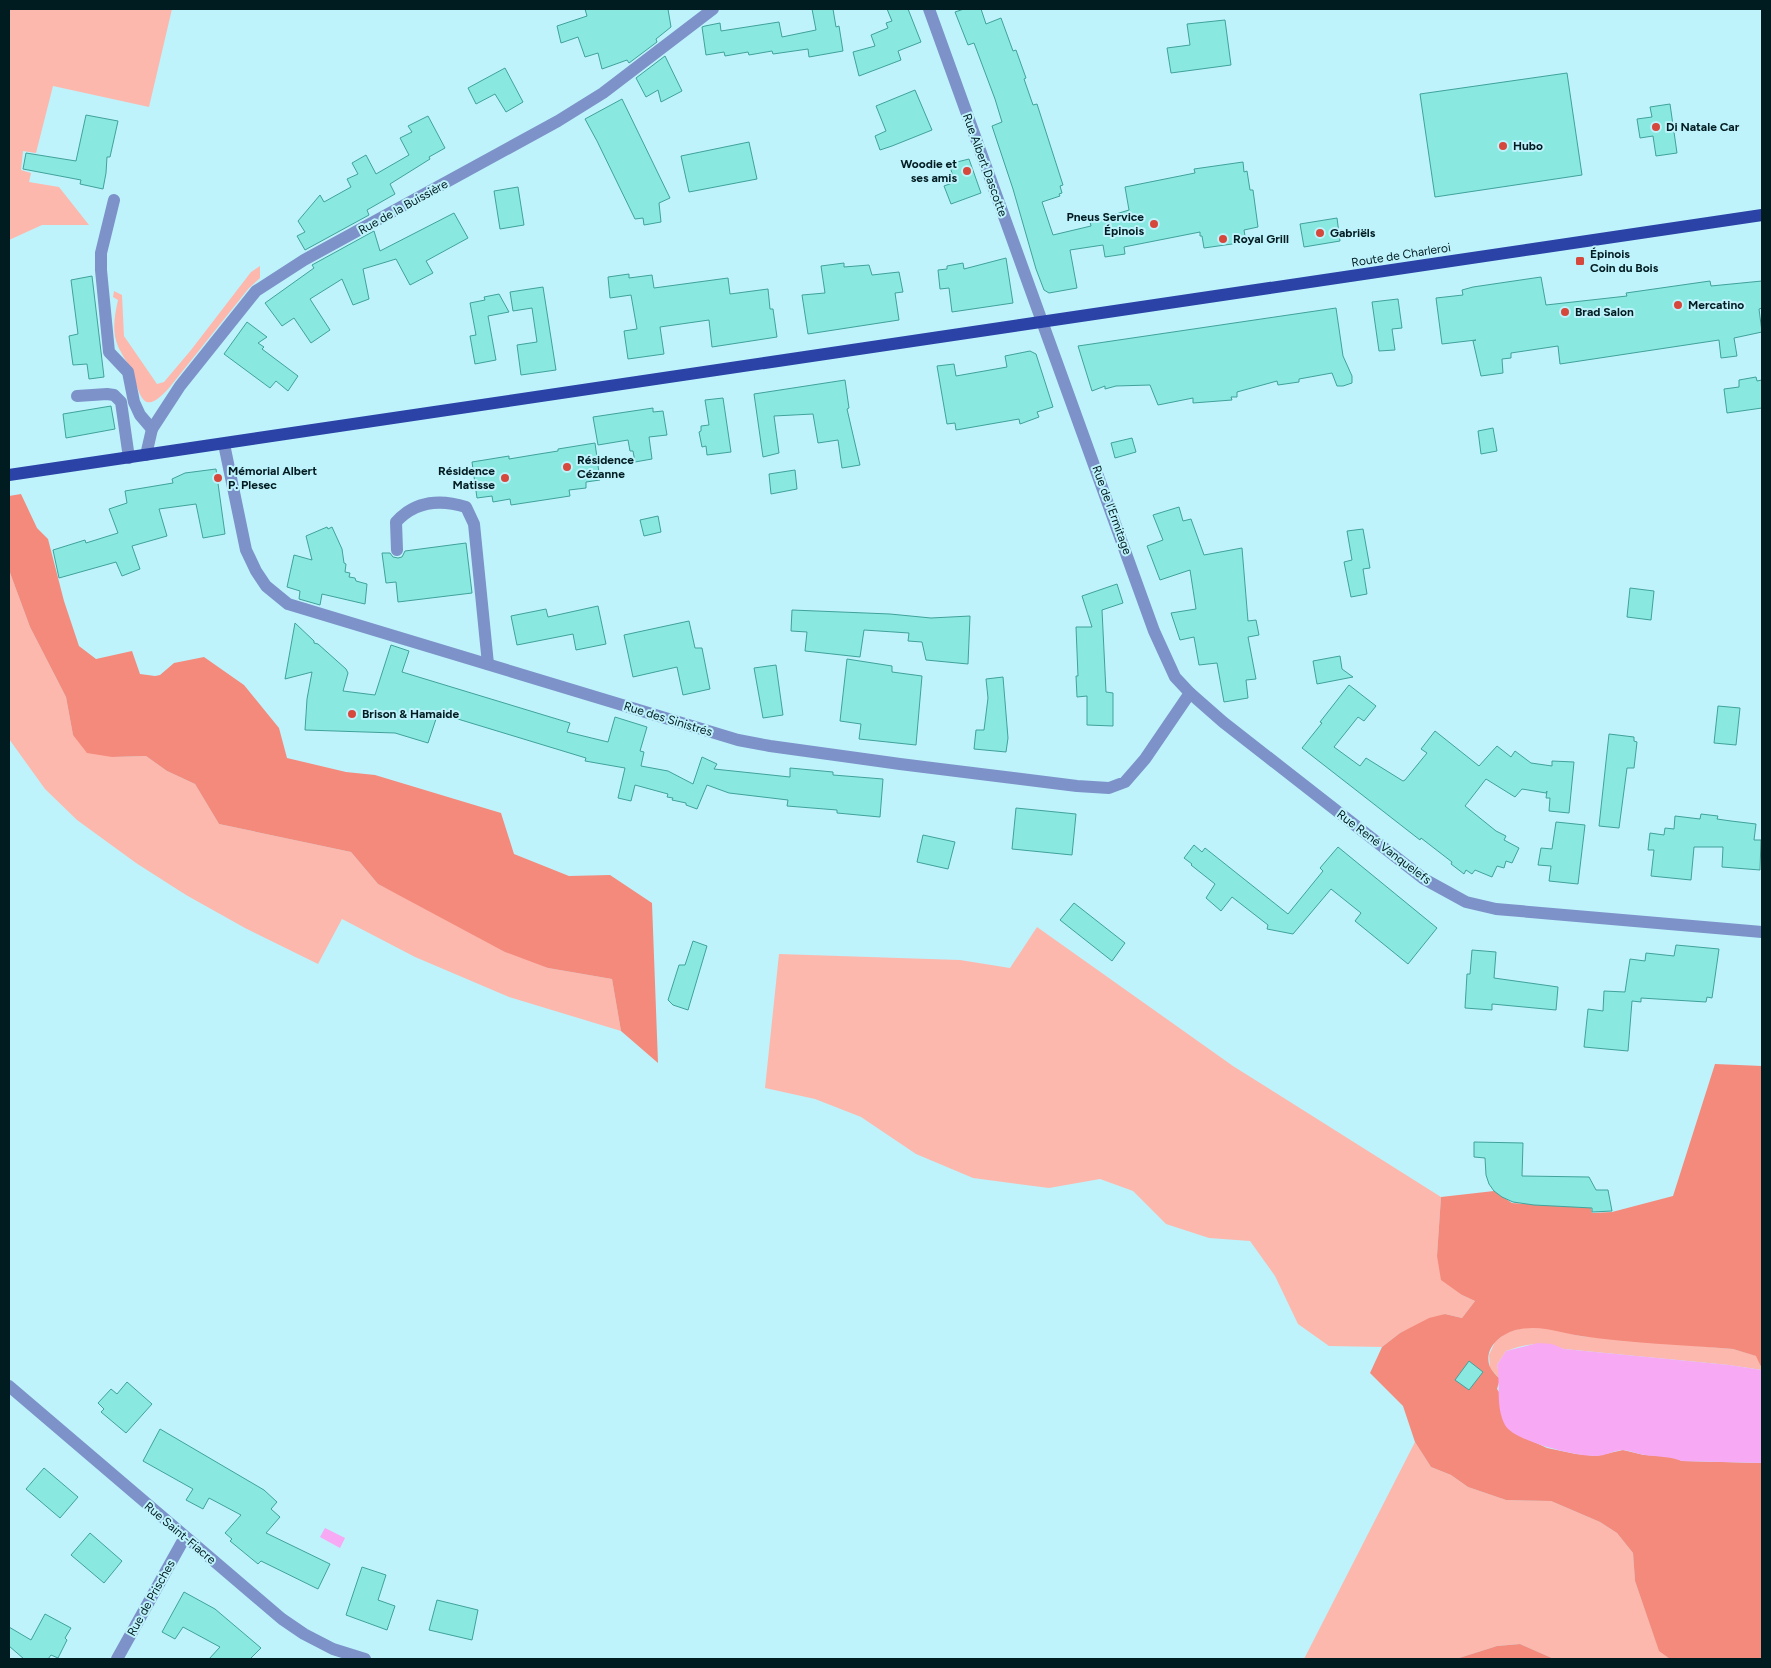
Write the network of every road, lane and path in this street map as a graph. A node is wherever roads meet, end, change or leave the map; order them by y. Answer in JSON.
{"nodes":[{"id":1,"x":713,"y":9,"type":"edge"},
{"id":2,"x":929,"y":9,"type":"edge"},
{"id":3,"x":114,"y":200,"type":"dead end"},
{"id":4,"x":1762,"y":215,"type":"edge"},
{"id":5,"x":1043,"y":321,"type":"junction"},
{"id":6,"x":77,"y":396,"type":"dead end"},
{"id":7,"x":152,"y":429,"type":"junction"},
{"id":8,"x":224,"y":444,"type":"junction"},
{"id":9,"x":146,"y":455,"type":"junction"},
{"id":10,"x":129,"y":458,"type":"junction"},
{"id":11,"x":9,"y":475,"type":"edge"},
{"id":12,"x":397,"y":550,"type":"dead end"},
{"id":13,"x":488,"y":664,"type":"junction"},
{"id":14,"x":1190,"y":693,"type":"junction"},
{"id":15,"x":1762,"y":932,"type":"edge"},
{"id":16,"x":9,"y":1386,"type":"edge"},
{"id":17,"x":185,"y":1537,"type":"junction"},
{"id":18,"x":116,"y":1659,"type":"edge"},
{"id":19,"x":365,"y":1659,"type":"edge"}],
"edges":[{"from":1,"to":7,"type":"street","name":"Rue de la Buissière"},
{"from":2,"to":5,"type":"street","name":"Rue Albert Dascotte"},
{"from":3,"to":7,"type":"street"},
{"from":4,"to":5,"type":"main road","name":"Route de Charleroi"},
{"from":5,"to":8,"type":"main road","name":"Route de Charleroi"},
{"from":5,"to":14,"type":"street","name":"Rue de l'Ermitage"},
{"from":6,"to":10,"type":"street"},
{"from":7,"to":9,"type":"street","name":"Rue de la Buissière"},
{"from":8,"to":9,"type":"main road","name":"Route de Charleroi"},
{"from":8,"to":13,"type":"street","name":"Rue des Sinistrés"},
{"from":9,"to":10,"type":"main road","name":"Route de Charleroi"},
{"from":10,"to":11,"type":"main road","name":"Route de Charleroi"},
{"from":12,"to":13,"type":"street"},
{"from":13,"to":14,"type":"street","name":"Rue des Sinistrés"},
{"from":14,"to":15,"type":"street","name":"Rue René Vanquelefs"},
{"from":16,"to":17,"type":"street","name":"Rue Saint-Fiacre"},
{"from":17,"to":18,"type":"street","name":"Rue de Prisches"},
{"from":17,"to":19,"type":"street","name":"Rue Saint-Fiacre"}]}
